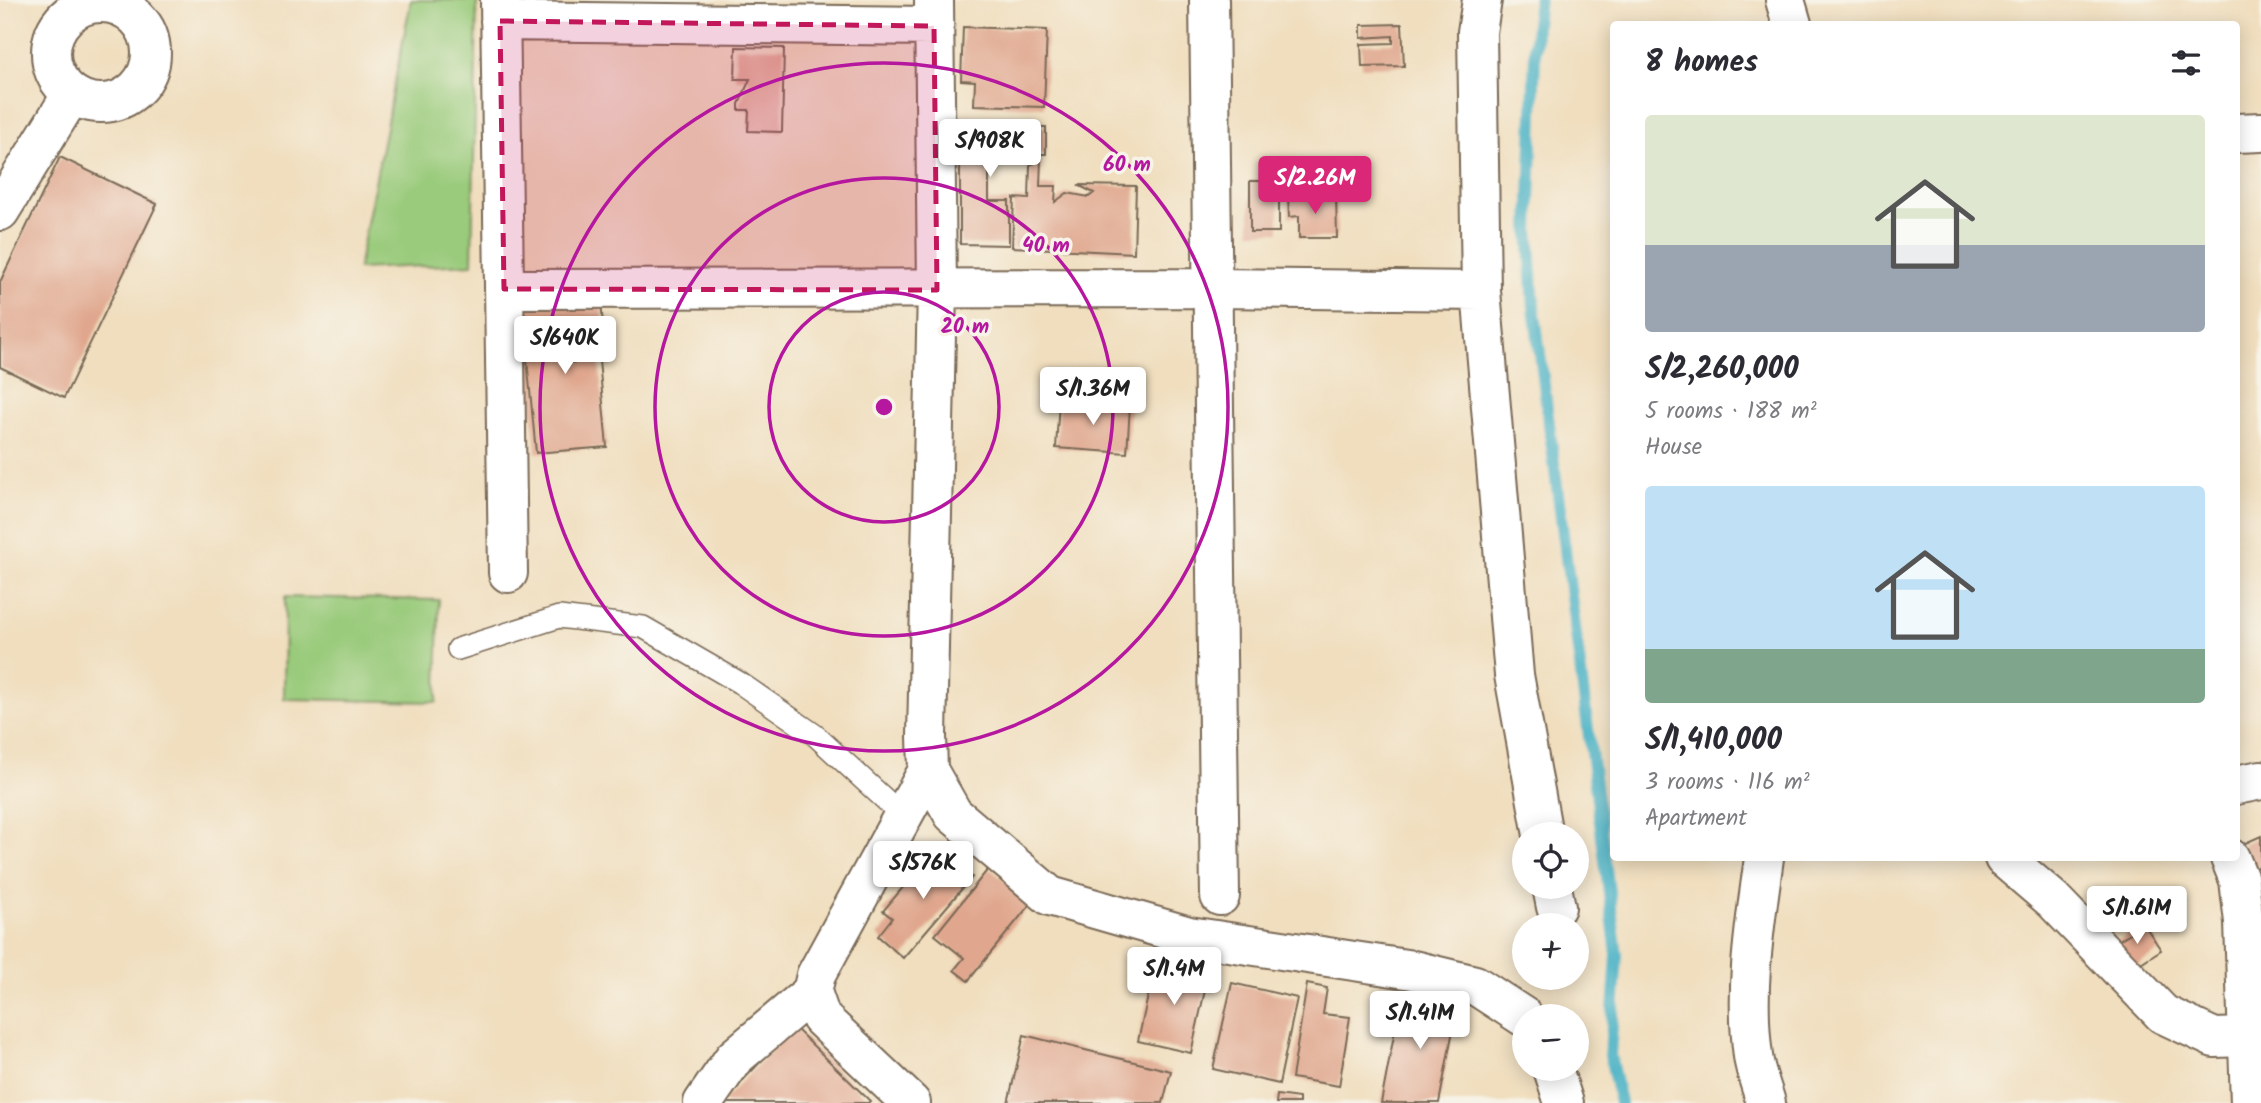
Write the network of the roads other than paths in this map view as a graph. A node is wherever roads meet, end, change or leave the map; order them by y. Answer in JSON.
{"nodes":[{"id":1,"x":1209,"y":0,"type":"edge"},
{"id":2,"x":1482,"y":0,"type":"edge"},
{"id":3,"x":500,"y":10,"type":"edge"},
{"id":4,"x":934,"y":13,"type":"edge"},
{"id":5,"x":72,"y":94,"type":"dead end"},
{"id":6,"x":2261,"y":131,"type":"edge"},
{"id":7,"x":2240,"y":133,"type":"edge"},
{"id":8,"x":0,"y":211,"type":"edge"},
{"id":9,"x":1213,"y":288,"type":"junction"},
{"id":10,"x":504,"y":289,"type":"junction"},
{"id":11,"x":937,"y":290,"type":"junction"},
{"id":12,"x":1481,"y":291,"type":"junction"},
{"id":13,"x":508,"y":573,"type":"dead end"},
{"id":14,"x":458,"y":649,"type":"dead end"},
{"id":15,"x":928,"y":769,"type":"junction"},
{"id":16,"x":2261,"y":780,"type":"edge"},
{"id":17,"x":2240,"y":784,"type":"edge"},
{"id":18,"x":903,"y":816,"type":"junction"},
{"id":19,"x":1541,"y":822,"type":"edge"},
{"id":20,"x":1764,"y":861,"type":"edge"},
{"id":21,"x":2008,"y":861,"type":"edge"},
{"id":22,"x":2231,"y":861,"type":"edge"},
{"id":23,"x":1220,"y":896,"type":"dead end"},
{"id":24,"x":812,"y":992,"type":"junction"},
{"id":25,"x":1512,"y":1009,"type":"edge"},
{"id":26,"x":2248,"y":1037,"type":"junction"},
{"id":27,"x":1557,"y":1081,"type":"edge"},
{"id":28,"x":703,"y":1103,"type":"edge"},
{"id":29,"x":911,"y":1103,"type":"edge"},
{"id":30,"x":1564,"y":1103,"type":"edge"},
{"id":31,"x":1766,"y":1103,"type":"edge"},
{"id":32,"x":2250,"y":1103,"type":"edge"}],
"edges":[{"from":1,"to":9,"type":"street"},
{"from":2,"to":12,"type":"street"},
{"from":3,"to":4,"type":"street"},
{"from":3,"to":10,"type":"street"},
{"from":4,"to":11,"type":"street"},
{"from":5,"to":8,"type":"street"},
{"from":6,"to":7,"type":"street"},
{"from":9,"to":11,"type":"street"},
{"from":9,"to":12,"type":"street"},
{"from":9,"to":23,"type":"street"},
{"from":10,"to":11,"type":"street"},
{"from":10,"to":13,"type":"street"},
{"from":11,"to":15,"type":"street"},
{"from":12,"to":19,"type":"street"},
{"from":14,"to":18,"type":"lane"},
{"from":15,"to":18,"type":"street"},
{"from":15,"to":25,"type":"street"},
{"from":16,"to":17,"type":"street"},
{"from":18,"to":24,"type":"street"},
{"from":20,"to":31,"type":"street"},
{"from":21,"to":26,"type":"street"},
{"from":22,"to":26,"type":"street"},
{"from":24,"to":28,"type":"street"},
{"from":24,"to":29,"type":"street"},
{"from":26,"to":32,"type":"street"},
{"from":27,"to":30,"type":"street"}]}
